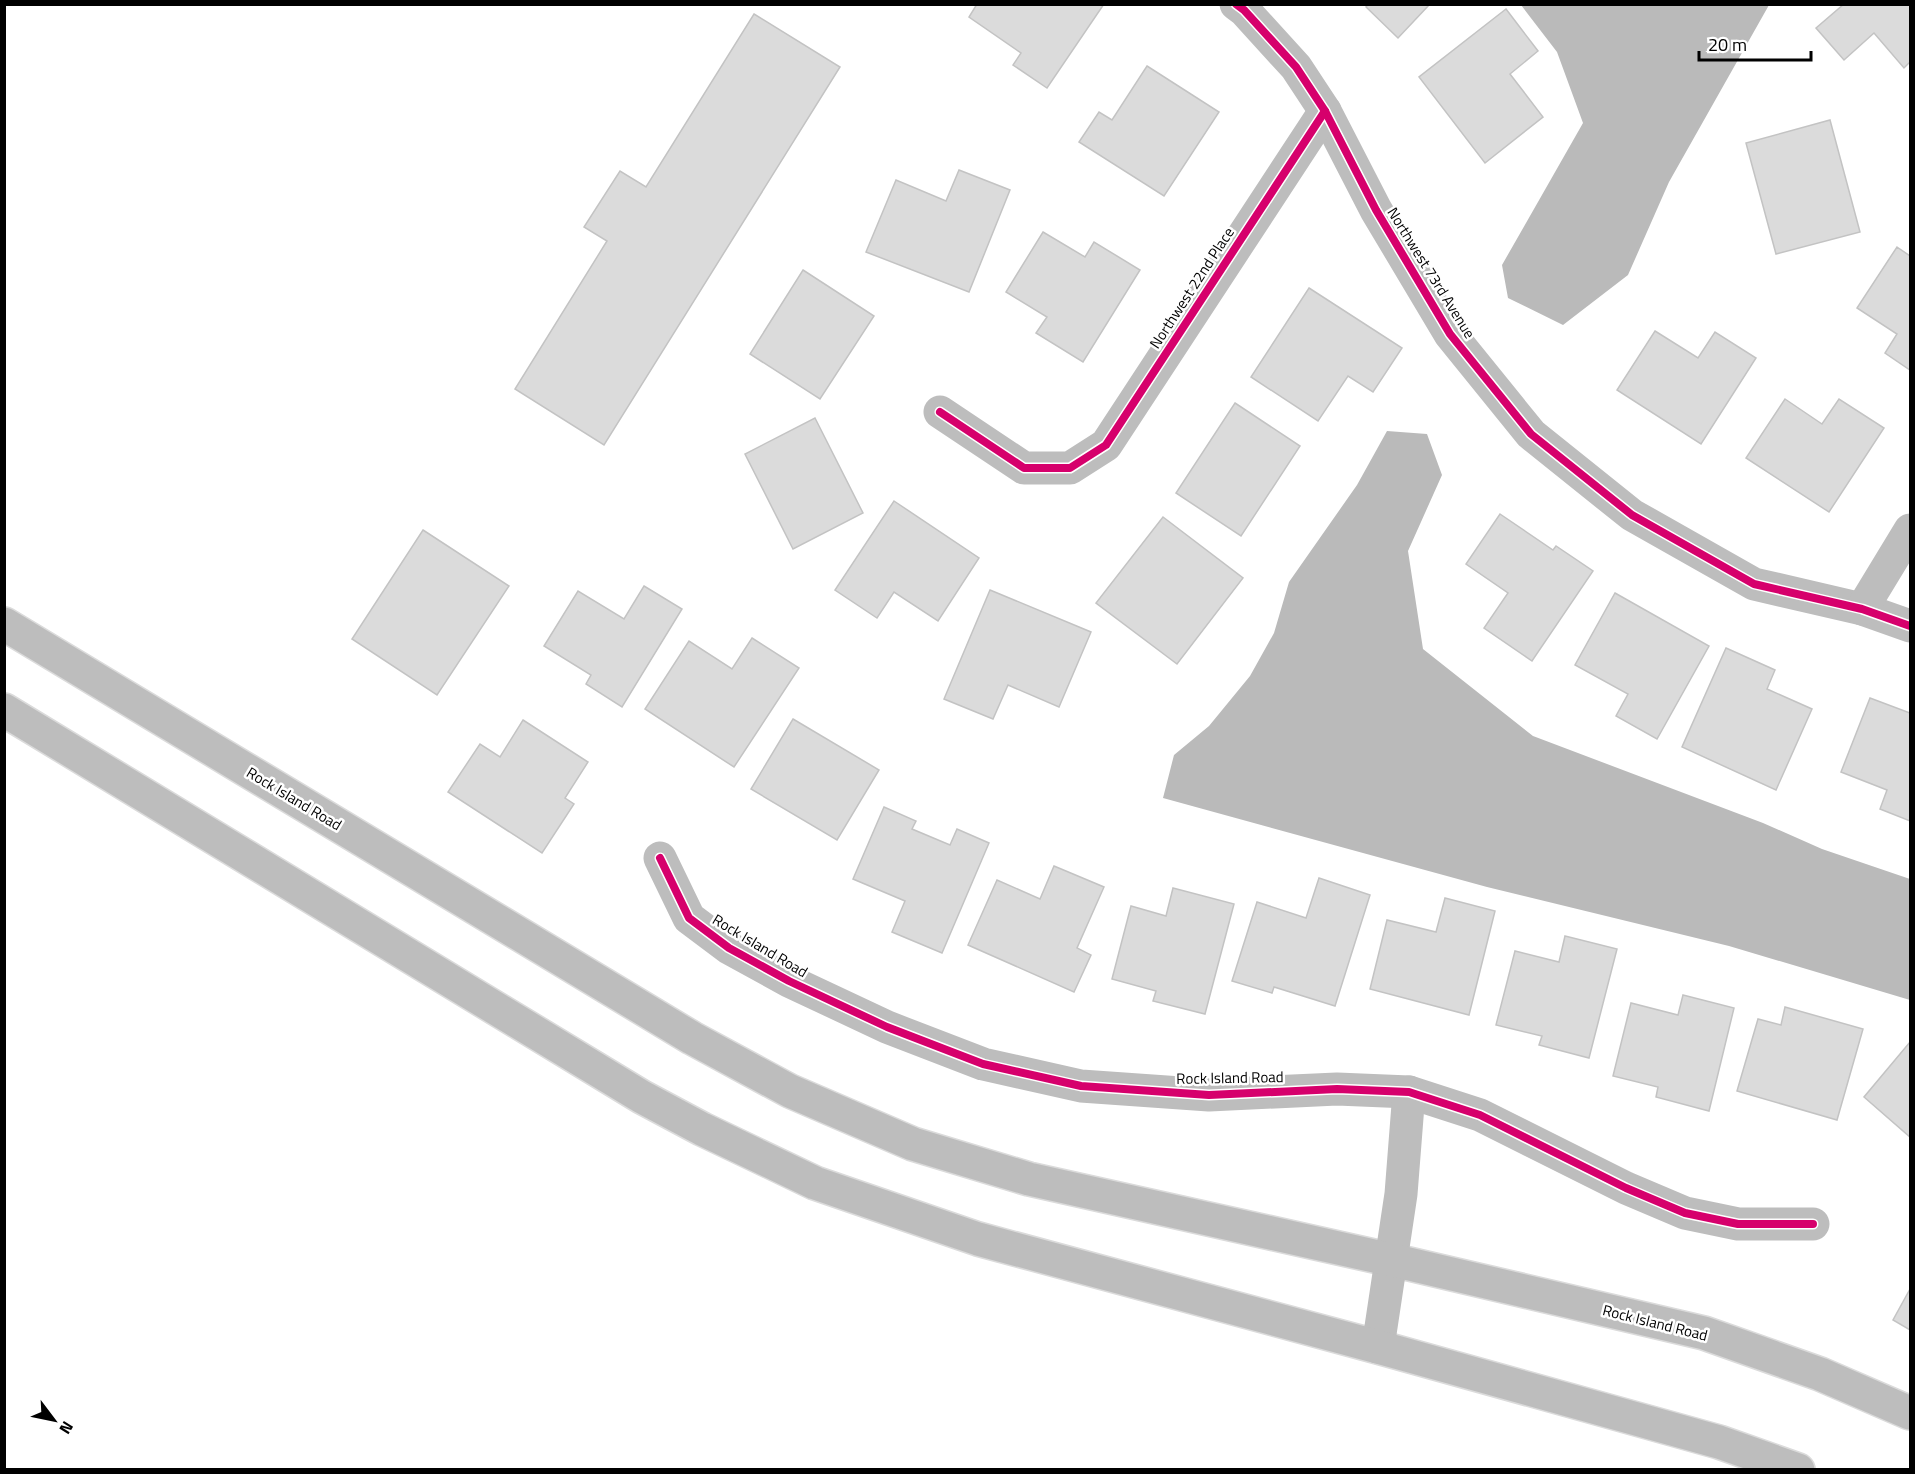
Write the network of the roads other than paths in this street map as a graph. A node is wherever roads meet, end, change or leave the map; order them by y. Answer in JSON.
{"nodes":[{"id":1,"x":1236,"y":4,"type":"edge"},
{"id":2,"x":1325,"y":111,"type":"junction"},
{"id":3,"x":940,"y":412,"type":"dead end"},
{"id":4,"x":1911,"y":530,"type":"edge"},
{"id":5,"x":1862,"y":609,"type":"junction"},
{"id":6,"x":4,"y":624,"type":"edge"},
{"id":7,"x":1911,"y":626,"type":"edge"},
{"id":8,"x":4,"y":710,"type":"edge"},
{"id":9,"x":660,"y":858,"type":"dead end"},
{"id":10,"x":1409,"y":1092,"type":"junction"},
{"id":11,"x":1814,"y":1224,"type":"dead end"},
{"id":12,"x":1392,"y":1260,"type":"junction"},
{"id":13,"x":1378,"y":1347,"type":"junction"},
{"id":14,"x":1911,"y":1413,"type":"edge"},
{"id":15,"x":1798,"y":1470,"type":"edge"}],
"edges":[{"from":1,"to":2,"type":"main road","name":"Northwest 73rd Avenue"},
{"from":2,"to":3,"type":"main road","name":"Northwest 22nd Place"},
{"from":2,"to":5,"type":"main road","name":"Northwest 73rd Avenue"},
{"from":4,"to":5,"type":"main road"},
{"from":5,"to":7,"type":"main road","name":"Northwest 73rd Avenue"},
{"from":6,"to":12,"type":"main road","name":"Rock Island Road"},
{"from":8,"to":13,"type":"main road"},
{"from":9,"to":10,"type":"main road","name":"Rock Island Road"},
{"from":10,"to":11,"type":"main road","name":"Rock Island Road"},
{"from":10,"to":12,"type":"main road"},
{"from":12,"to":13,"type":"main road"},
{"from":12,"to":14,"type":"main road","name":"Rock Island Road"},
{"from":13,"to":15,"type":"main road"}]}
